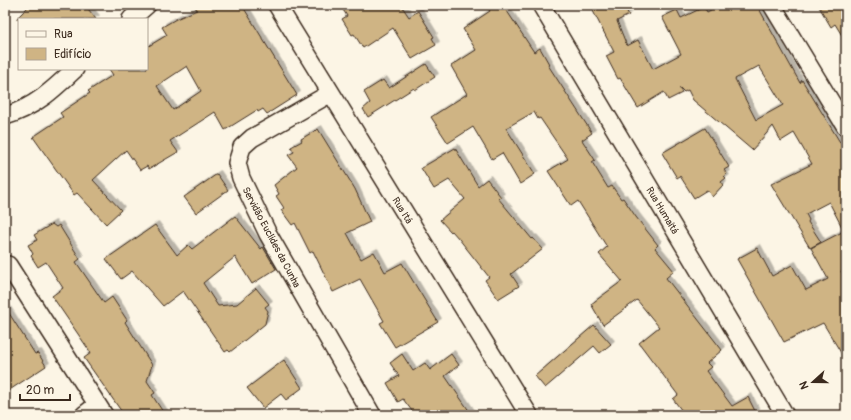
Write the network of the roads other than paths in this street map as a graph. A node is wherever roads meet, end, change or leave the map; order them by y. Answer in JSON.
{"nodes":[{"id":1,"x":277,"y":5,"type":"edge"},
{"id":2,"x":541,"y":5,"type":"edge"},
{"id":3,"x":772,"y":5,"type":"edge"},
{"id":4,"x":74,"y":70,"type":"edge"},
{"id":5,"x":331,"y":93,"type":"junction"},
{"id":6,"x":5,"y":116,"type":"edge"},
{"id":7,"x":846,"y":127,"type":"edge"},
{"id":8,"x":8,"y":265,"type":"dead end"},
{"id":9,"x":101,"y":410,"type":"edge"},
{"id":10,"x":84,"y":415,"type":"edge"},
{"id":11,"x":372,"y":415,"type":"edge"},
{"id":12,"x":529,"y":415,"type":"edge"},
{"id":13,"x":785,"y":415,"type":"edge"}],
"edges":[{"from":1,"to":5,"type":"street","name":"Rua Itá"},
{"from":2,"to":13,"type":"street","name":"Rua Humaitá"},
{"from":3,"to":7,"type":"street"},
{"from":4,"to":6,"type":"street"},
{"from":5,"to":11,"type":"street","name":"Servidão Euclides da Cunha"},
{"from":5,"to":12,"type":"street","name":"Rua Itá"},
{"from":8,"to":9,"type":"street"},
{"from":9,"to":10,"type":"street"}]}
